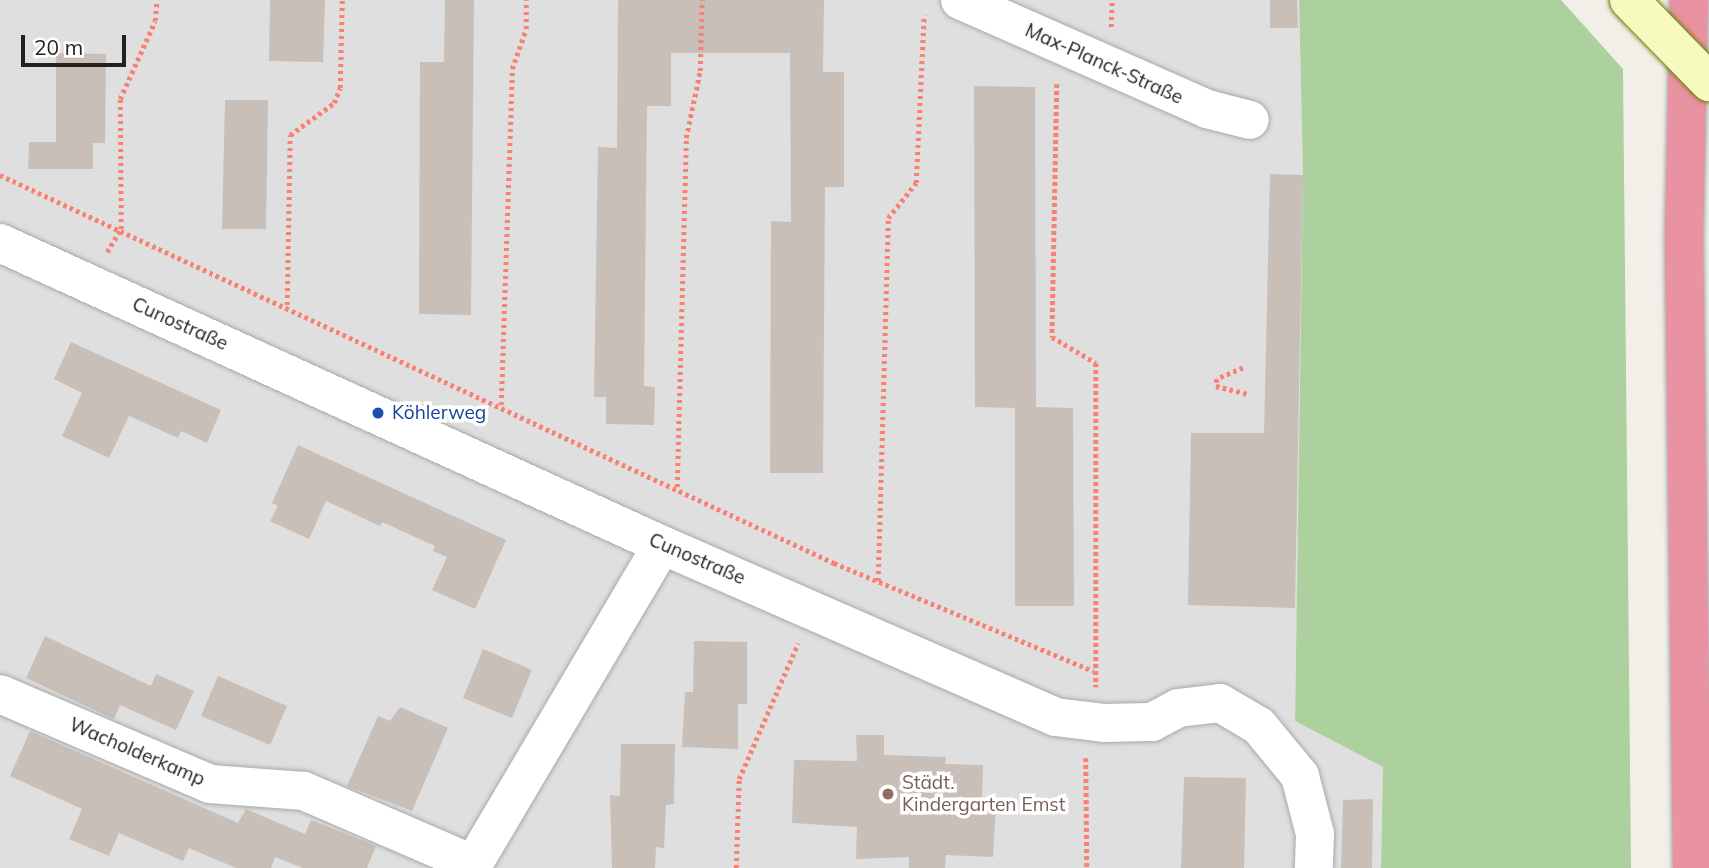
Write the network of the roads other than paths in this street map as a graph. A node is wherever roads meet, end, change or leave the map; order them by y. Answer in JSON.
{"nodes":[{"id":1,"x":960,"y":0,"type":"edge"},
{"id":2,"x":1629,"y":0,"type":"edge"},
{"id":3,"x":1689,"y":0,"type":"edge"},
{"id":4,"x":1709,"y":82,"type":"edge"},
{"id":5,"x":1250,"y":120,"type":"dead end"},
{"id":6,"x":0,"y":243,"type":"edge"},
{"id":7,"x":662,"y":545,"type":"junction"},
{"id":8,"x":0,"y":694,"type":"edge"},
{"id":9,"x":472,"y":866,"type":"edge"},
{"id":10,"x":1314,"y":868,"type":"edge"},
{"id":11,"x":1692,"y":868,"type":"edge"}],
"edges":[{"from":1,"to":5,"type":"street","name":"Max-Planck-Straße"},
{"from":2,"to":4,"type":"main road","bridge":true},
{"from":3,"to":11,"type":"highway"},
{"from":6,"to":7,"type":"street","name":"Cunostraße"},
{"from":7,"to":9,"type":"street"},
{"from":7,"to":10,"type":"street","name":"Cunostraße"},
{"from":8,"to":9,"type":"street","name":"Wacholderkamp"}]}
